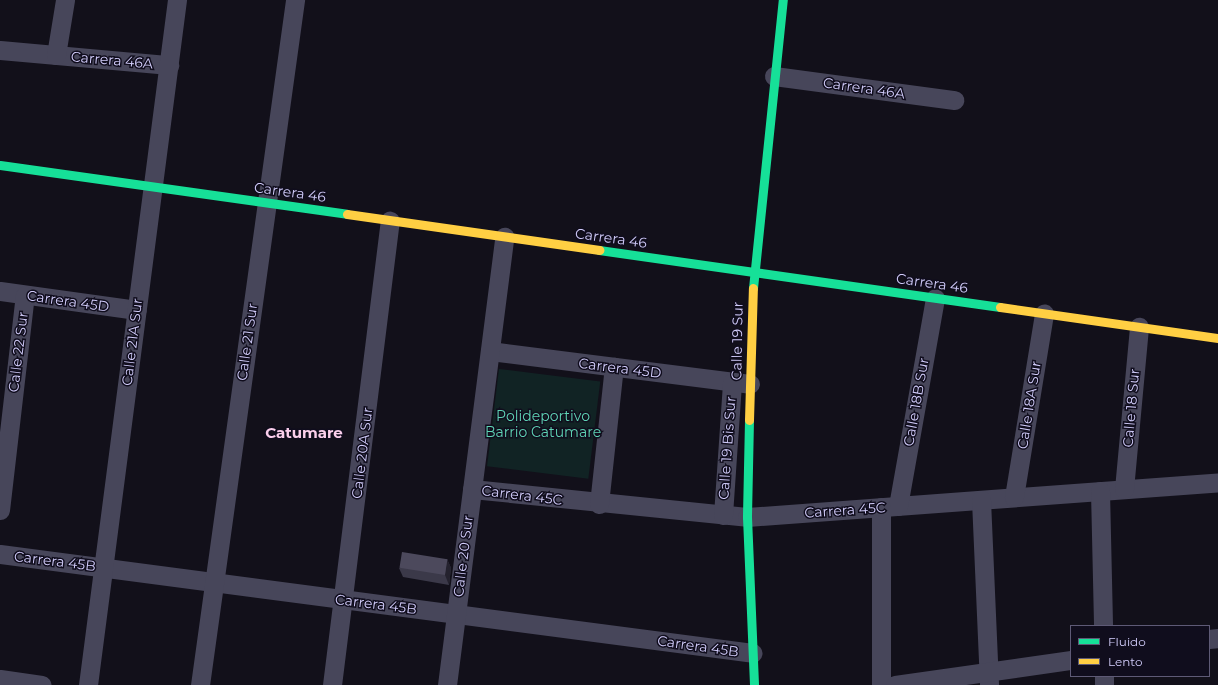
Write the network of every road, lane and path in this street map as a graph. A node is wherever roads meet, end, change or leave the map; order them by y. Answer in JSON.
{"nodes":[{"id":1,"x":65,"y":0,"type":"edge"},
{"id":2,"x":177,"y":0,"type":"edge"},
{"id":3,"x":294,"y":0,"type":"edge"},
{"id":4,"x":783,"y":0,"type":"edge"},
{"id":5,"x":0,"y":50,"type":"edge"},
{"id":6,"x":56,"y":55,"type":"junction"},
{"id":7,"x":169,"y":65,"type":"junction"},
{"id":8,"x":774,"y":76,"type":"junction"},
{"id":9,"x":954,"y":100,"type":"dead end"},
{"id":10,"x":0,"y":165,"type":"edge"},
{"id":11,"x":153,"y":187,"type":"junction"},
{"id":12,"x":266,"y":203,"type":"junction"},
{"id":13,"x":390,"y":221,"type":"junction"},
{"id":14,"x":504,"y":237,"type":"junction"},
{"id":15,"x":753,"y":272,"type":"junction"},
{"id":16,"x":0,"y":291,"type":"edge"},
{"id":17,"x":25,"y":295,"type":"junction"},
{"id":18,"x":935,"y":298,"type":"junction"},
{"id":19,"x":137,"y":310,"type":"junction"},
{"id":20,"x":1044,"y":313,"type":"junction"},
{"id":21,"x":1139,"y":327,"type":"junction"},
{"id":22,"x":1218,"y":338,"type":"edge"},
{"id":23,"x":490,"y":351,"type":"junction"},
{"id":24,"x":614,"y":367,"type":"junction"},
{"id":25,"x":732,"y":382,"type":"junction"},
{"id":26,"x":750,"y":384,"type":"junction"},
{"id":27,"x":6,"y":409,"type":"edge"},
{"id":28,"x":1218,"y":482,"type":"edge"},
{"id":29,"x":472,"y":489,"type":"junction"},
{"id":30,"x":1124,"y":489,"type":"junction"},
{"id":31,"x":1100,"y":491,"type":"junction"},
{"id":32,"x":1014,"y":497,"type":"junction"},
{"id":33,"x":981,"y":500,"type":"junction"},
{"id":34,"x":599,"y":504,"type":"junction"},
{"id":35,"x":890,"y":507,"type":"junction"},
{"id":36,"x":0,"y":510,"type":"edge"},
{"id":37,"x":722,"y":515,"type":"junction"},
{"id":38,"x":747,"y":517,"type":"junction"},
{"id":39,"x":0,"y":554,"type":"edge"},
{"id":40,"x":103,"y":568,"type":"junction"},
{"id":41,"x":214,"y":584,"type":"junction"},
{"id":42,"x":344,"y":599,"type":"junction"},
{"id":43,"x":456,"y":614,"type":"junction"},
{"id":44,"x":1103,"y":625,"type":"edge"},
{"id":45,"x":753,"y":653,"type":"junction"},
{"id":46,"x":1070,"y":660,"type":"edge"},
{"id":47,"x":989,"y":678,"type":"edge"},
{"id":48,"x":0,"y":679,"type":"edge"},
{"id":49,"x":42,"y":685,"type":"edge"},
{"id":50,"x":88,"y":685,"type":"edge"},
{"id":51,"x":200,"y":685,"type":"edge"},
{"id":52,"x":332,"y":685,"type":"edge"},
{"id":53,"x":447,"y":685,"type":"edge"},
{"id":54,"x":754,"y":685,"type":"edge"},
{"id":55,"x":881,"y":685,"type":"edge"},
{"id":56,"x":895,"y":685,"type":"edge"}],
"edges":[{"from":1,"to":6,"type":"street"},
{"from":2,"to":7,"type":"street","name":"Calle 21A Sur"},
{"from":3,"to":12,"type":"street","name":"Calle 21 Sur"},
{"from":4,"to":8,"type":"street","name":"Calle 19 Sur"},
{"from":5,"to":6,"type":"street","name":"Carrera 46A"},
{"from":6,"to":7,"type":"street","name":"Carrera 46A"},
{"from":7,"to":11,"type":"street","name":"Calle 21A Sur"},
{"from":8,"to":9,"type":"street","name":"Carrera 46A"},
{"from":8,"to":15,"type":"street","name":"Calle 19 Sur"},
{"from":10,"to":11,"type":"street","name":"Carrera 46"},
{"from":11,"to":12,"type":"street","name":"Carrera 46"},
{"from":11,"to":19,"type":"street","name":"Calle 21A Sur"},
{"from":12,"to":13,"type":"street","name":"Carrera 46"},
{"from":12,"to":41,"type":"street","name":"Calle 21 Sur"},
{"from":13,"to":14,"type":"street","name":"Carrera 46"},
{"from":13,"to":42,"type":"street","name":"Calle 20A Sur"},
{"from":14,"to":15,"type":"street","name":"Carrera 46"},
{"from":14,"to":23,"type":"street","name":"Calle 20 Sur"},
{"from":15,"to":18,"type":"street","name":"Carrera 46"},
{"from":15,"to":26,"type":"street","name":"Calle 19 Sur"},
{"from":16,"to":17,"type":"street","name":"Carrera 45D"},
{"from":17,"to":19,"type":"street","name":"Carrera 45D"},
{"from":17,"to":27,"type":"street","name":"Calle 22 Sur"},
{"from":18,"to":20,"type":"street","name":"Carrera 46"},
{"from":18,"to":35,"type":"street","name":"Calle 18B Sur"},
{"from":19,"to":40,"type":"street","name":"Calle 21A Sur"},
{"from":20,"to":21,"type":"street","name":"Carrera 46"},
{"from":20,"to":32,"type":"street","name":"Calle 18A Sur"},
{"from":21,"to":22,"type":"street","name":"Carrera 46"},
{"from":21,"to":30,"type":"street","name":"Calle 18 Sur"},
{"from":23,"to":24,"type":"street","name":"Carrera 45D"},
{"from":23,"to":29,"type":"street","name":"Calle 20 Sur"},
{"from":24,"to":25,"type":"street","name":"Carrera 45D"},
{"from":24,"to":34,"type":"street"},
{"from":25,"to":26,"type":"street","name":"Carrera 45D"},
{"from":25,"to":37,"type":"street","name":"Calle 19 Bis Sur"},
{"from":26,"to":38,"type":"street","name":"Calle 19 Sur"},
{"from":27,"to":36,"type":"street","name":"Calle 22 Sur"},
{"from":28,"to":30,"type":"street","name":"Carrera 45C"},
{"from":29,"to":34,"type":"street","name":"Carrera 45C"},
{"from":29,"to":43,"type":"street","name":"Calle 20 Sur"},
{"from":30,"to":31,"type":"street","name":"Carrera 45C"},
{"from":31,"to":32,"type":"street","name":"Carrera 45C"},
{"from":31,"to":44,"type":"street"},
{"from":32,"to":33,"type":"street","name":"Carrera 45C"},
{"from":33,"to":35,"type":"street","name":"Carrera 45C"},
{"from":33,"to":47,"type":"street"},
{"from":34,"to":37,"type":"street","name":"Carrera 45C"},
{"from":35,"to":38,"type":"street","name":"Carrera 45C"},
{"from":35,"to":55,"type":"street","name":"Calle 18B Sur"},
{"from":37,"to":38,"type":"street","name":"Carrera 45C"},
{"from":38,"to":45,"type":"street","name":"Calle 19 Sur"},
{"from":39,"to":40,"type":"street","name":"Carrera 45B"},
{"from":40,"to":41,"type":"street","name":"Carrera 45B"},
{"from":40,"to":50,"type":"street","name":"Calle 21A Sur"},
{"from":41,"to":42,"type":"street","name":"Carrera 45B"},
{"from":41,"to":51,"type":"street","name":"Calle 21 Sur"},
{"from":42,"to":43,"type":"street","name":"Carrera 45B"},
{"from":42,"to":52,"type":"street","name":"Calle 20A Sur"},
{"from":43,"to":45,"type":"street","name":"Carrera 45B"},
{"from":43,"to":53,"type":"street","name":"Calle 20 Sur"},
{"from":45,"to":54,"type":"street","name":"Calle 19 Sur"},
{"from":46,"to":47,"type":"street"},
{"from":47,"to":56,"type":"street"},
{"from":48,"to":49,"type":"street"}]}
